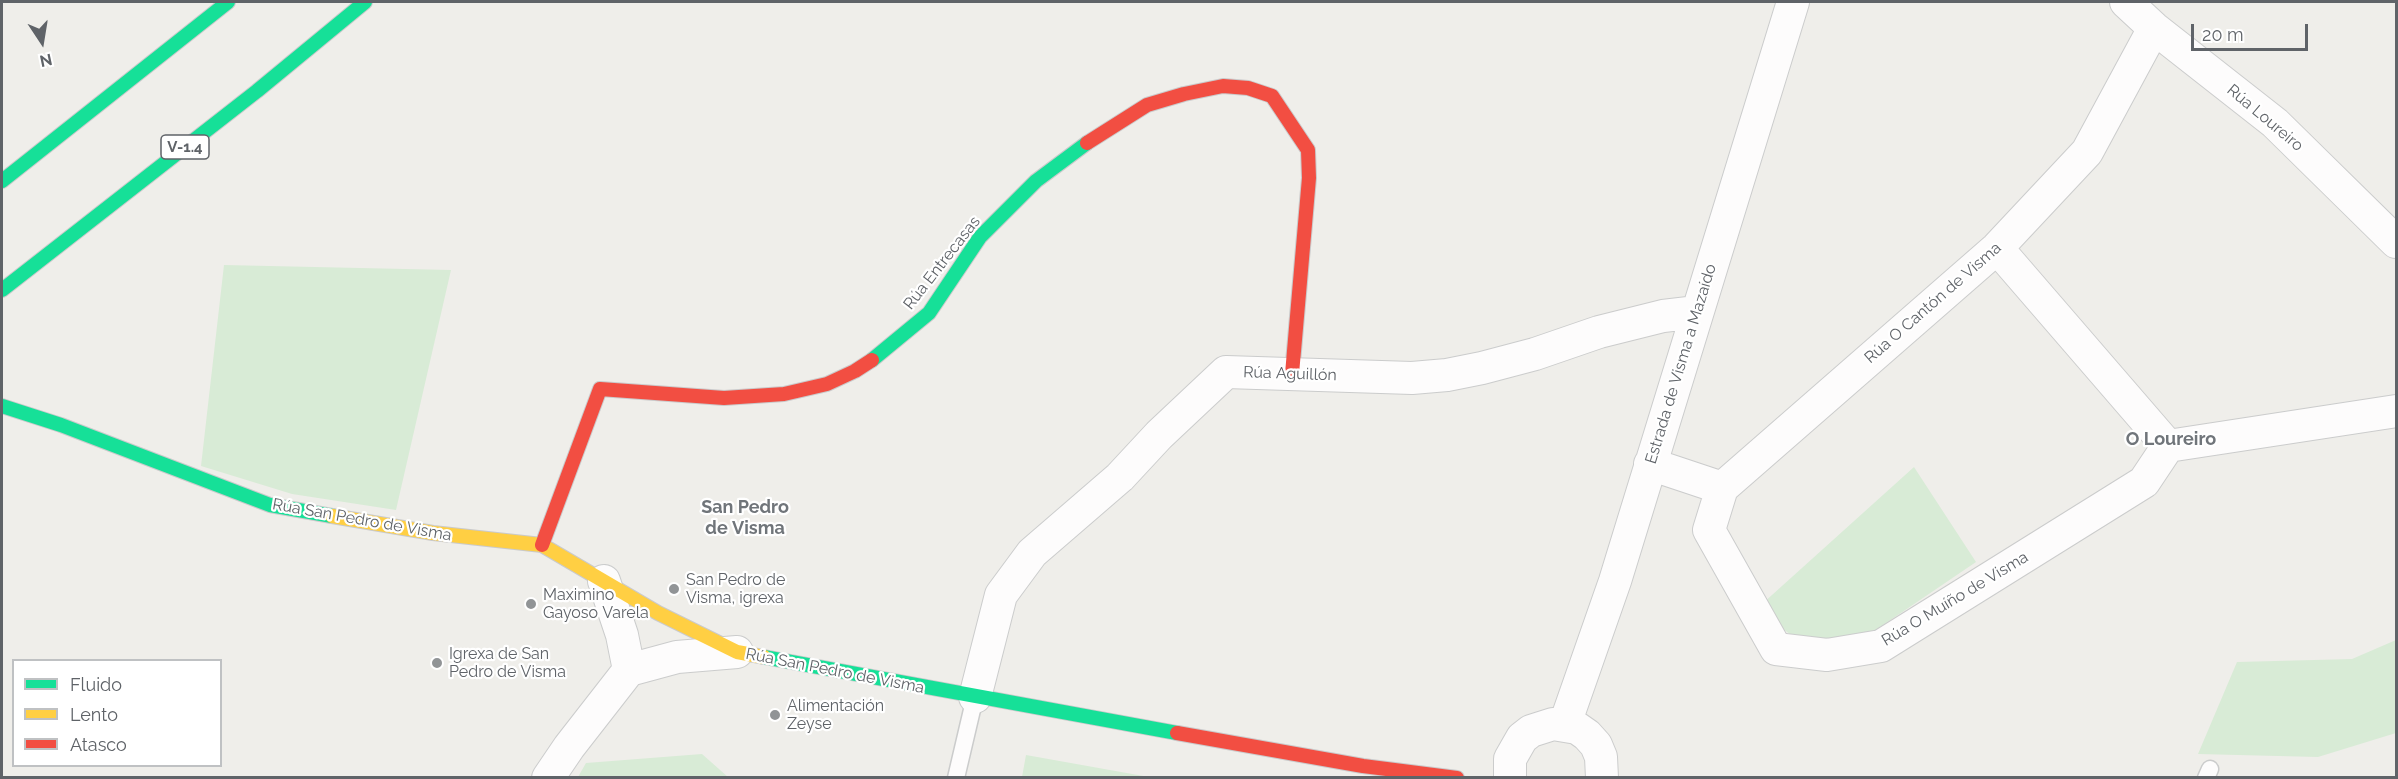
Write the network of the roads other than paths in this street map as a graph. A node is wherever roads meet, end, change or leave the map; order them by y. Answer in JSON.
{"nodes":[{"id":1,"x":228,"y":2,"type":"edge"},
{"id":2,"x":365,"y":2,"type":"edge"},
{"id":3,"x":1793,"y":2,"type":"edge"},
{"id":4,"x":2126,"y":2,"type":"edge"},
{"id":5,"x":2154,"y":28,"type":"junction"},
{"id":6,"x":2,"y":181,"type":"edge"},
{"id":7,"x":2397,"y":242,"type":"edge"},
{"id":8,"x":1997,"y":248,"type":"junction"},
{"id":9,"x":2,"y":290,"type":"edge"},
{"id":10,"x":1697,"y":312,"type":"junction"},
{"id":11,"x":1292,"y":374,"type":"junction"},
{"id":12,"x":2,"y":406,"type":"edge"},
{"id":13,"x":2397,"y":411,"type":"edge"},
{"id":14,"x":2168,"y":446,"type":"junction"},
{"id":15,"x":1650,"y":464,"type":"junction"},
{"id":16,"x":1722,"y":488,"type":"junction"},
{"id":17,"x":542,"y":545,"type":"junction"},
{"id":18,"x":604,"y":581,"type":"junction"},
{"id":19,"x":737,"y":652,"type":"junction"},
{"id":20,"x":629,"y":670,"type":"junction"},
{"id":21,"x":975,"y":698,"type":"junction"},
{"id":22,"x":1565,"y":724,"type":"junction"},
{"id":23,"x":548,"y":777,"type":"edge"},
{"id":24,"x":956,"y":777,"type":"edge"},
{"id":25,"x":1457,"y":777,"type":"edge"},
{"id":26,"x":1510,"y":777,"type":"edge"},
{"id":27,"x":1602,"y":777,"type":"edge"}],
"edges":[{"from":1,"to":6,"type":"main road"},
{"from":2,"to":9,"type":"main road","number":"V-1.4"},
{"from":3,"to":10,"type":"street","name":"Estrada de Visma a Mazaído"},
{"from":4,"to":5,"type":"street","name":"Rúa Loureiro"},
{"from":5,"to":7,"type":"street","name":"Rúa Loureiro"},
{"from":5,"to":8,"type":"street","name":"Rúa O Cantón de Visma"},
{"from":8,"to":14,"type":"street"},
{"from":8,"to":16,"type":"street","name":"Rúa O Cantón de Visma"},
{"from":10,"to":11,"type":"street","name":"Rúa Aguillón"},
{"from":10,"to":15,"type":"street","name":"Estrada de Visma a Mazaído"},
{"from":11,"to":17,"type":"main road","name":"Rúa Entrecasas"},
{"from":11,"to":21,"type":"street","name":"Rúa Aguillón"},
{"from":12,"to":17,"type":"main road","name":"Rúa San Pedro de Visma"},
{"from":13,"to":14,"type":"street"},
{"from":14,"to":16,"type":"street","name":"Rúa O Muíño de Visma"},
{"from":15,"to":16,"type":"street"},
{"from":15,"to":22,"type":"street","name":"Estrada de Visma a Mazaído"},
{"from":17,"to":18,"type":"main road","name":"Rúa San Pedro de Visma"},
{"from":18,"to":19,"type":"main road","name":"Rúa San Pedro de Visma"},
{"from":18,"to":20,"type":"street"},
{"from":19,"to":20,"type":"street"},
{"from":19,"to":21,"type":"main road","name":"Rúa San Pedro de Visma"},
{"from":20,"to":23,"type":"street"},
{"from":21,"to":24,"type":"lane"},
{"from":21,"to":25,"type":"main road","name":"Rúa San Pedro de Visma"},
{"from":22,"to":26,"type":"street"},
{"from":22,"to":27,"type":"street"}]}
